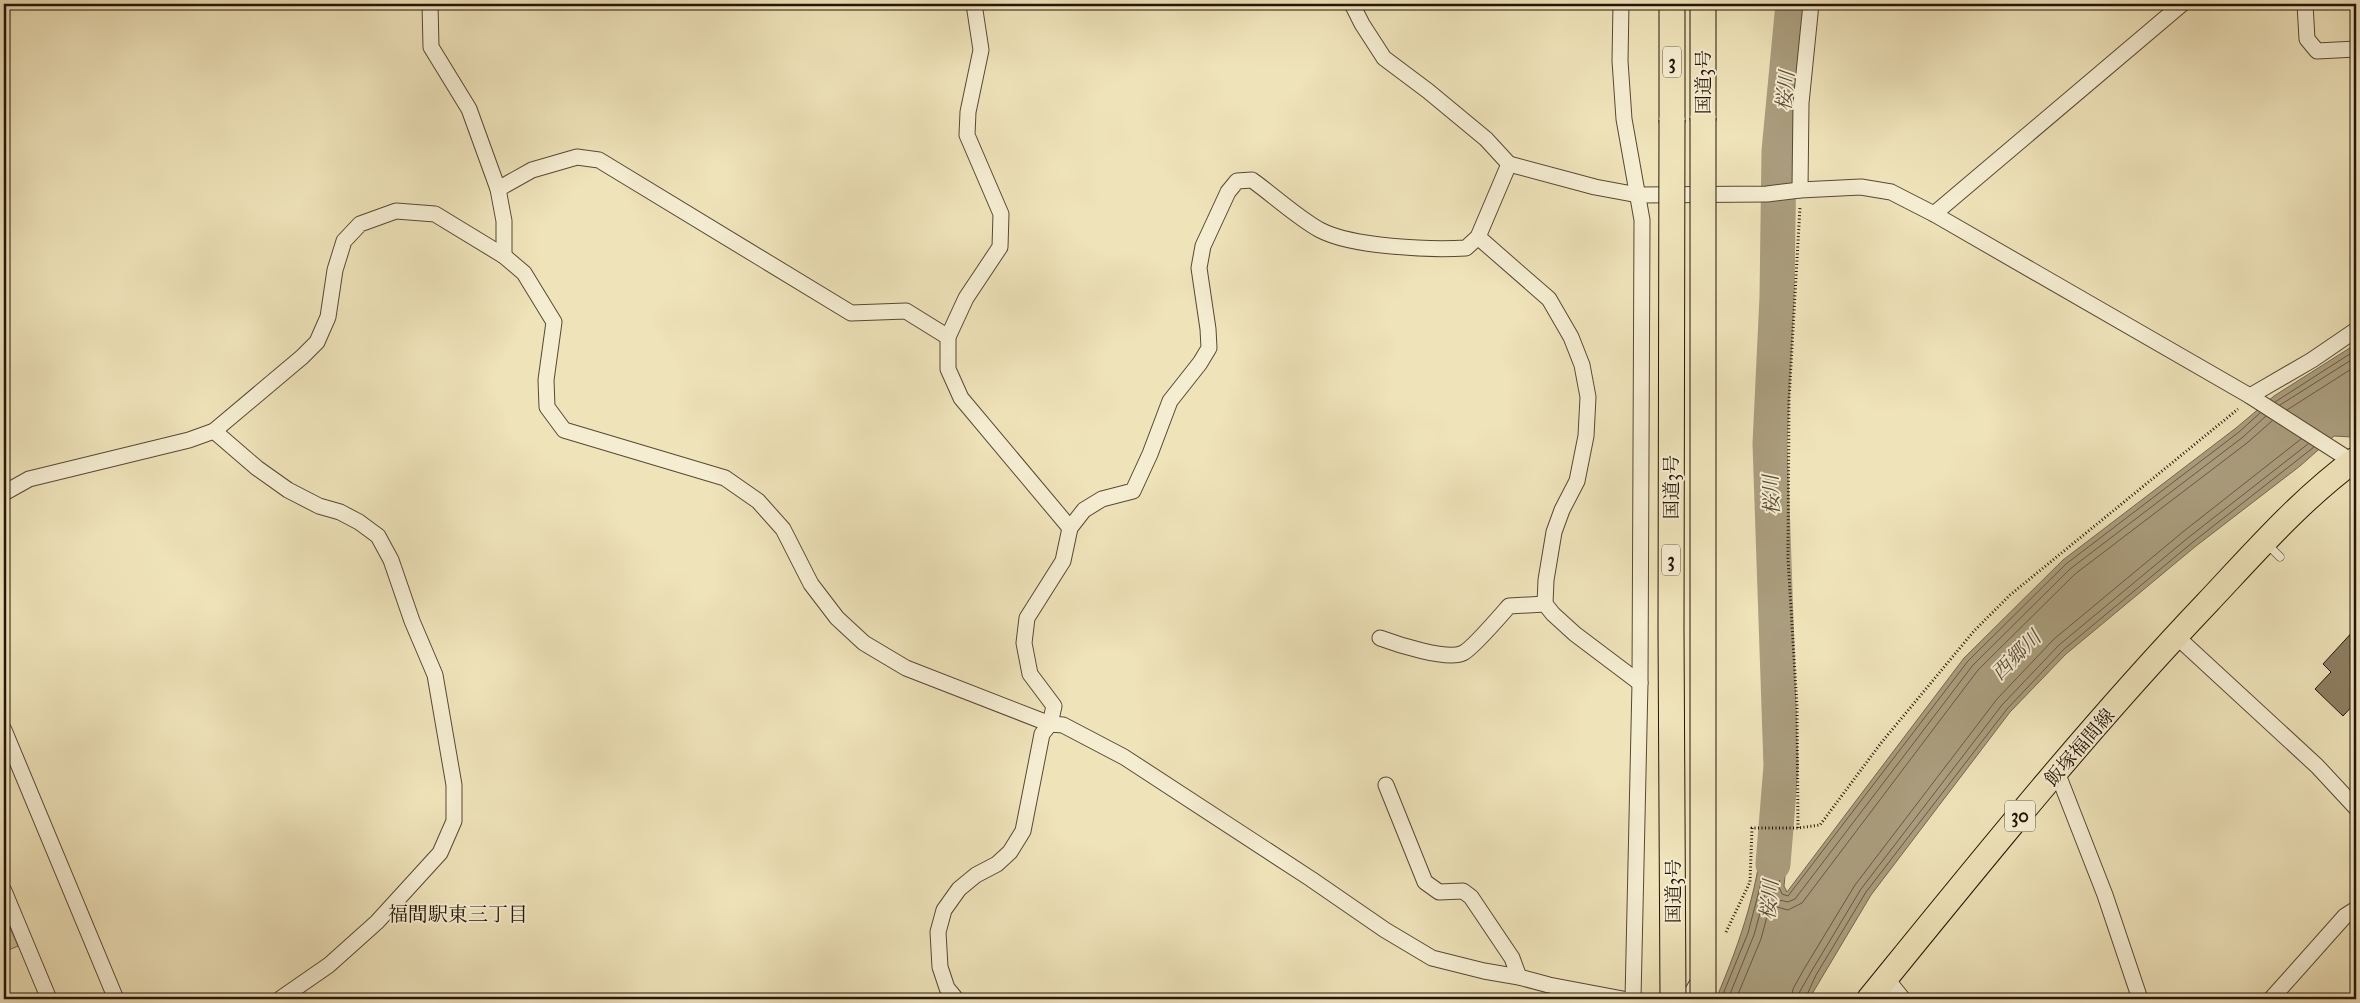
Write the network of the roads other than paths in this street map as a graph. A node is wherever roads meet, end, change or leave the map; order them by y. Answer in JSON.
{"nodes":[{"id":1,"x":430,"y":4,"type":"edge"},
{"id":2,"x":974,"y":4,"type":"edge"},
{"id":3,"x":1352,"y":4,"type":"edge"},
{"id":4,"x":1621,"y":4,"type":"edge"},
{"id":5,"x":1672,"y":4,"type":"edge"},
{"id":6,"x":1703,"y":4,"type":"edge"},
{"id":7,"x":1811,"y":4,"type":"edge"},
{"id":8,"x":2182,"y":4,"type":"edge"},
{"id":9,"x":2305,"y":4,"type":"edge"},
{"id":10,"x":2356,"y":49,"type":"edge"},
{"id":11,"x":1509,"y":164,"type":"junction"},
{"id":12,"x":498,"y":189,"type":"junction"},
{"id":13,"x":1795,"y":190,"type":"junction"},
{"id":14,"x":1638,"y":195,"type":"junction"},
{"id":15,"x":1934,"y":214,"type":"junction"},
{"id":16,"x":1478,"y":236,"type":"junction"},
{"id":17,"x":504,"y":256,"type":"junction"},
{"id":18,"x":2356,"y":330,"type":"edge"},
{"id":19,"x":948,"y":337,"type":"junction"},
{"id":20,"x":2253,"y":398,"type":"junction"},
{"id":21,"x":214,"y":431,"type":"junction"},
{"id":22,"x":2354,"y":460,"type":"edge"},
{"id":23,"x":4,"y":493,"type":"edge"},
{"id":24,"x":1070,"y":528,"type":"junction"},
{"id":25,"x":1545,"y":604,"type":"junction"},
{"id":26,"x":2176,"y":636,"type":"junction"},
{"id":27,"x":1380,"y":638,"type":"dead end"},
{"id":28,"x":1640,"y":683,"type":"junction"},
{"id":29,"x":1050,"y":724,"type":"junction"},
{"id":30,"x":4,"y":730,"type":"edge"},
{"id":31,"x":2057,"y":772,"type":"junction"},
{"id":32,"x":1386,"y":786,"type":"dead end"},
{"id":33,"x":2356,"y":808,"type":"edge"},
{"id":34,"x":1703,"y":891,"type":"junction"},
{"id":35,"x":4,"y":894,"type":"edge"},
{"id":36,"x":2356,"y":909,"type":"edge"},
{"id":37,"x":1713,"y":958,"type":"road end"},
{"id":38,"x":1519,"y":977,"type":"junction"},
{"id":39,"x":1886,"y":978,"type":"junction"},
{"id":40,"x":49,"y":999,"type":"edge"},
{"id":41,"x":116,"y":999,"type":"edge"},
{"id":42,"x":280,"y":999,"type":"edge"},
{"id":43,"x":956,"y":999,"type":"edge"},
{"id":44,"x":1623,"y":999,"type":"edge"},
{"id":45,"x":1633,"y":999,"type":"edge"},
{"id":46,"x":1673,"y":999,"type":"edge"},
{"id":47,"x":1688,"y":999,"type":"edge"},
{"id":48,"x":1703,"y":999,"type":"edge"},
{"id":49,"x":1713,"y":999,"type":"edge"},
{"id":50,"x":1869,"y":999,"type":"edge"},
{"id":51,"x":1903,"y":999,"type":"edge"},
{"id":52,"x":2140,"y":999,"type":"edge"},
{"id":53,"x":2271,"y":999,"type":"edge"}],
"edges":[{"from":1,"to":12,"type":"street"},
{"from":2,"to":19,"type":"street"},
{"from":3,"to":11,"type":"street"},
{"from":4,"to":14,"type":"street"},
{"from":5,"to":46,"type":"highway","name":"国道3号","number":"3","bridge":true},
{"from":6,"to":34,"type":"highway","name":"国道3号","number":"3","bridge":true},
{"from":7,"to":13,"type":"street"},
{"from":8,"to":15,"type":"street"},
{"from":9,"to":10,"type":"street"},
{"from":11,"to":14,"type":"street"},
{"from":11,"to":16,"type":"street"},
{"from":12,"to":17,"type":"street"},
{"from":12,"to":19,"type":"street"},
{"from":13,"to":14,"type":"street"},
{"from":13,"to":15,"type":"street"},
{"from":14,"to":28,"type":"street"},
{"from":15,"to":20,"type":"street"},
{"from":16,"to":24,"type":"street"},
{"from":16,"to":25,"type":"street"},
{"from":17,"to":21,"type":"street"},
{"from":17,"to":29,"type":"street"},
{"from":18,"to":20,"type":"street"},
{"from":19,"to":24,"type":"street"},
{"from":20,"to":22,"type":"street"},
{"from":21,"to":23,"type":"street"},
{"from":21,"to":42,"type":"street"},
{"from":22,"to":26,"type":"main road","number":"30"},
{"from":24,"to":29,"type":"street"},
{"from":25,"to":27,"type":"street"},
{"from":25,"to":28,"type":"street"},
{"from":26,"to":31,"type":"main road","name":"飯塚福間線","number":"30"},
{"from":26,"to":33,"type":"street"},
{"from":28,"to":45,"type":"street"},
{"from":29,"to":38,"type":"street"},
{"from":29,"to":43,"type":"street"},
{"from":30,"to":41,"type":"street"},
{"from":31,"to":39,"type":"main road","name":"飯塚福間線","number":"30"},
{"from":31,"to":52,"type":"street"},
{"from":32,"to":38,"type":"street"},
{"from":34,"to":48,"type":"highway","name":"国道3号","number":"3","bridge":true},
{"from":34,"to":49,"type":"highway","bridge":true},
{"from":35,"to":40,"type":"street"},
{"from":36,"to":53,"type":"street"},
{"from":37,"to":47,"type":"street"},
{"from":38,"to":44,"type":"street"},
{"from":39,"to":50,"type":"main road","name":"飯塚福間線","number":"30"},
{"from":39,"to":51,"type":"street"}]}
